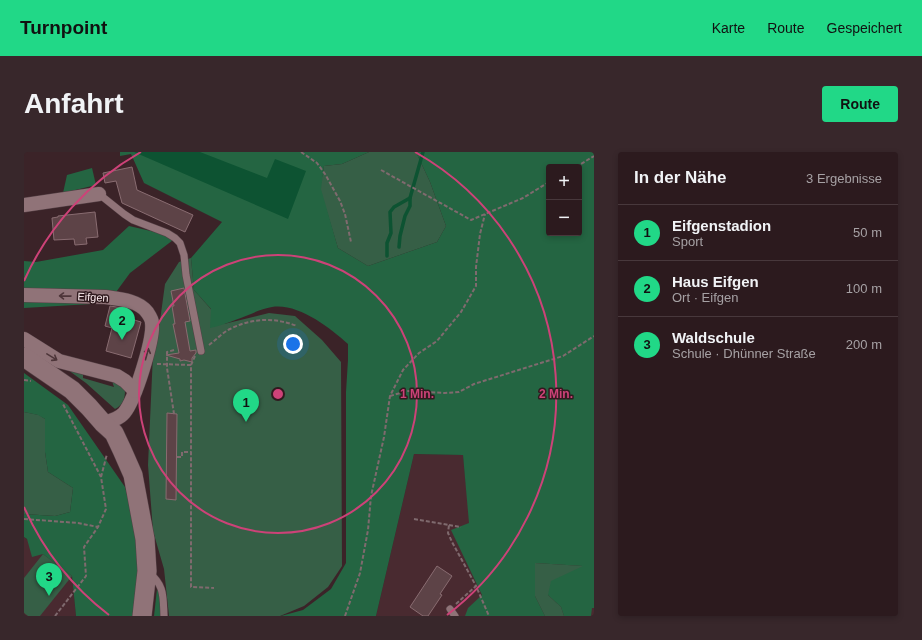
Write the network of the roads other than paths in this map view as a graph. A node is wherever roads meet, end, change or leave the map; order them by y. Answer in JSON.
{"nodes":[{"id":1,"x":99,"y":194,"type":"joint"},
{"id":2,"x":24,"y":205,"type":"edge"},
{"id":3,"x":24,"y":295,"type":"edge"},
{"id":4,"x":24,"y":339,"type":"edge"},
{"id":5,"x":201,"y":351,"type":"road end"},
{"id":6,"x":24,"y":357,"type":"edge"},
{"id":7,"x":135,"y":391,"type":"junction"},
{"id":8,"x":103,"y":423,"type":"junction"},
{"id":9,"x":135,"y":491,"type":"junction"},
{"id":10,"x":147,"y":571,"type":"junction"},
{"id":11,"x":450,"y":609,"type":"road end"},
{"id":12,"x":142,"y":616,"type":"edge"},
{"id":13,"x":164,"y":616,"type":"edge"},
{"id":14,"x":455,"y":616,"type":"edge"}],
"edges":[{"from":1,"to":2,"type":"street"},
{"from":1,"to":5,"type":"lane"},
{"from":7,"to":3,"type":"street","name":"Eifgen","one_way":true},
{"from":4,"to":7,"type":"street","one_way":true},
{"from":6,"to":8,"type":"main road"},
{"from":7,"to":8,"type":"street","name":"Eifgen"},
{"from":8,"to":9,"type":"main road"},
{"from":8,"to":9,"type":"main road"},
{"from":9,"to":10,"type":"main road"},
{"from":10,"to":12,"type":"main road"},
{"from":10,"to":13,"type":"lane"},
{"from":11,"to":14,"type":"lane"}]}
